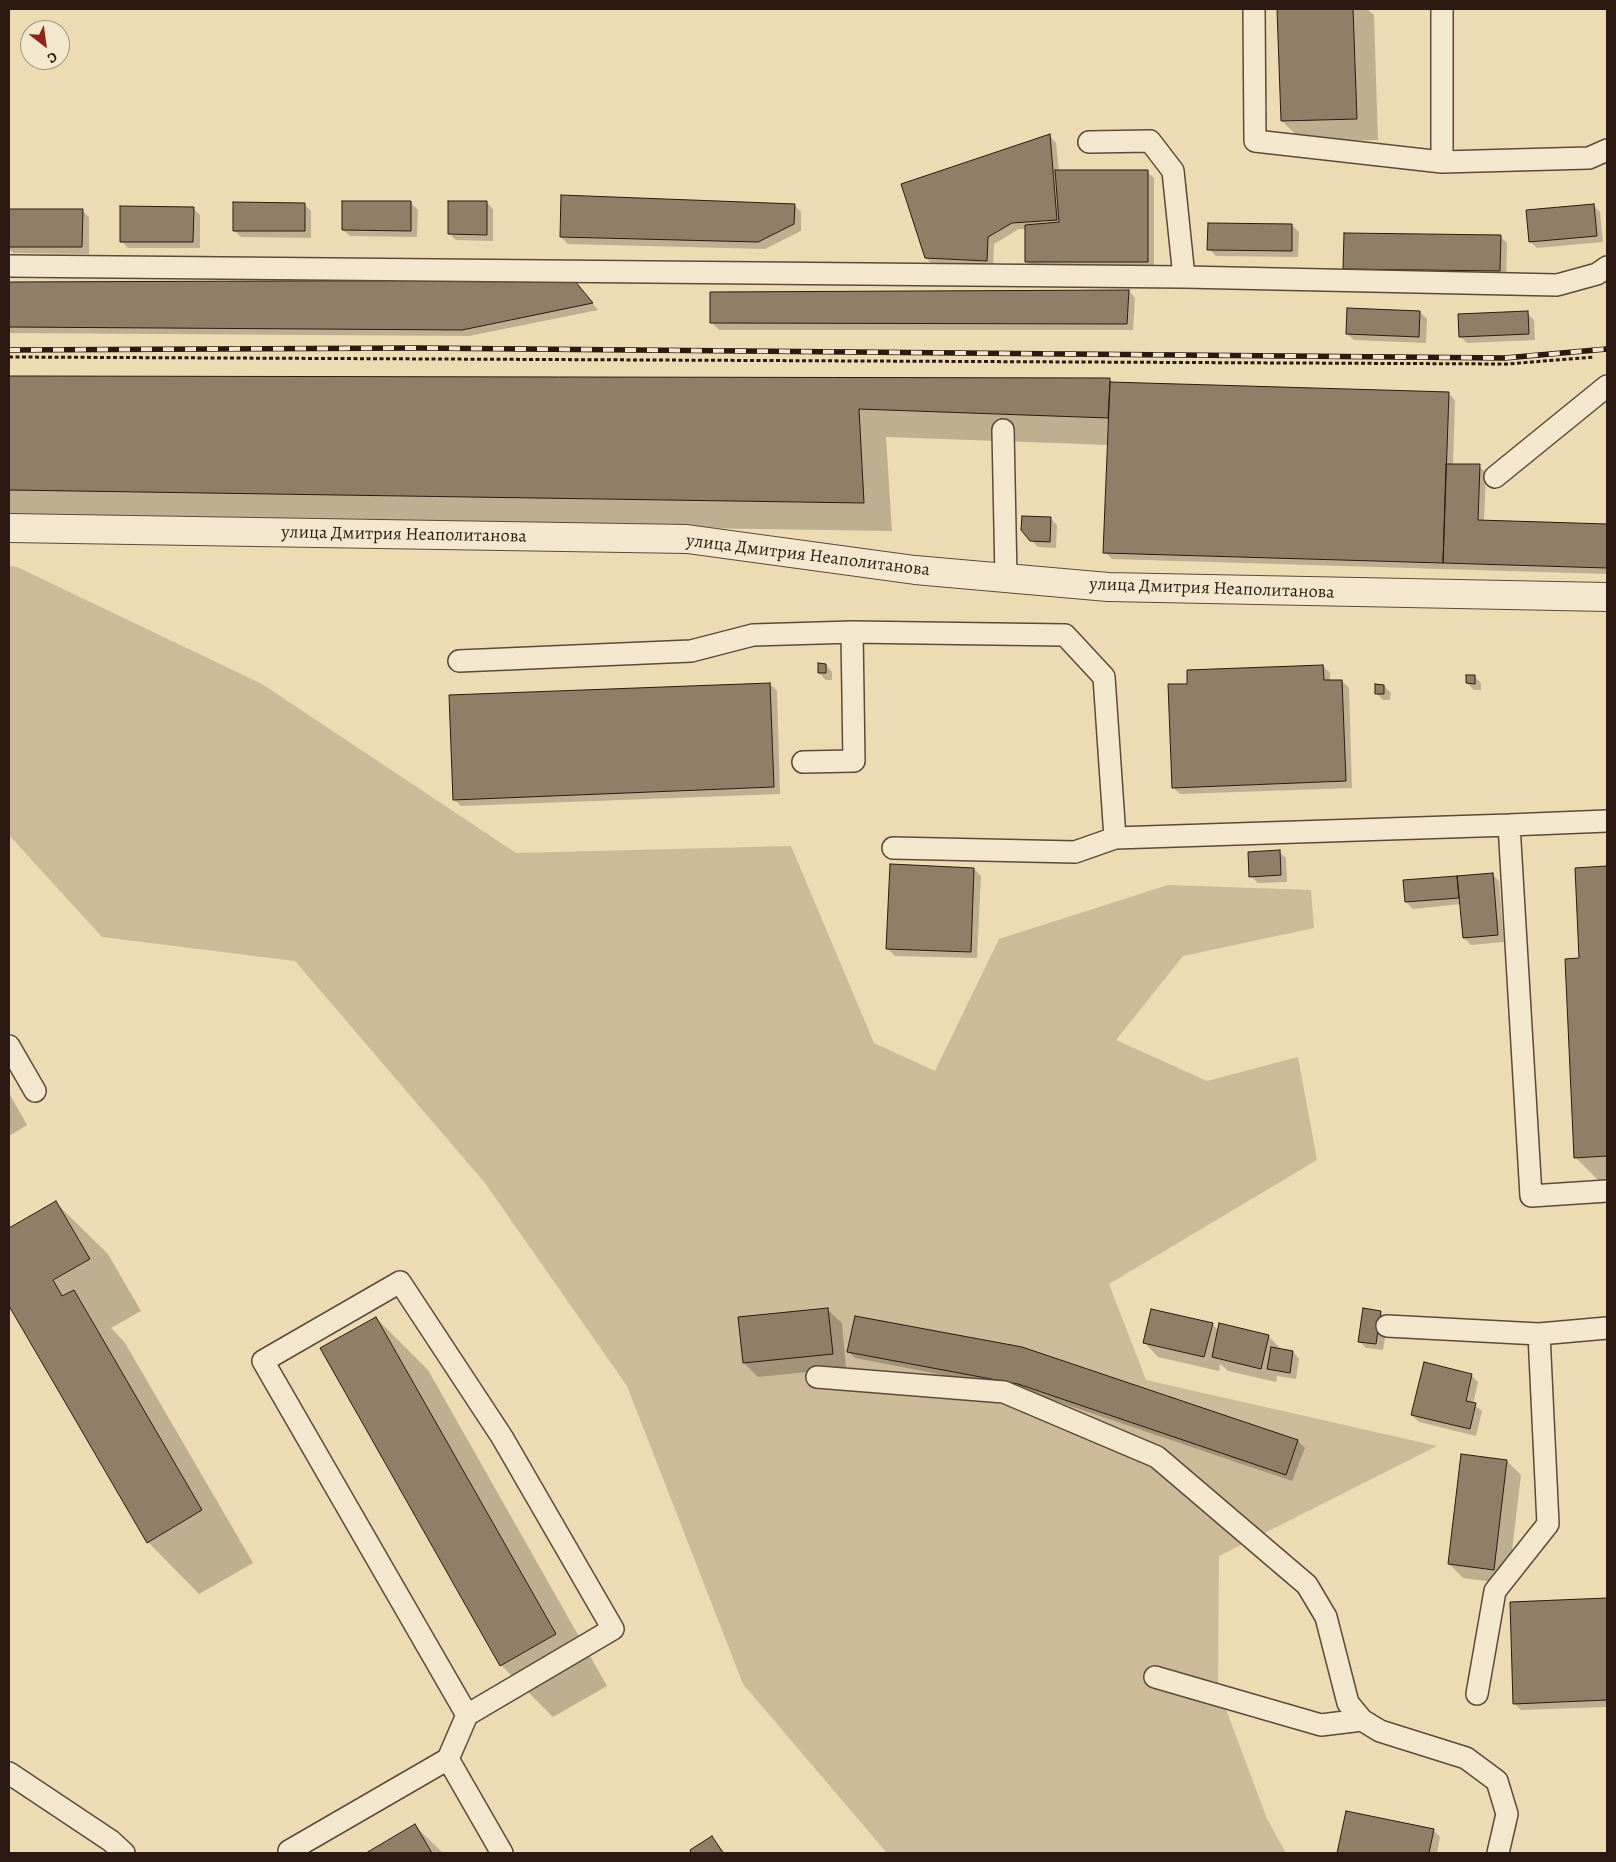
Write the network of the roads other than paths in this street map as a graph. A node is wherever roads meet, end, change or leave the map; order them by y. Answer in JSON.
{"nodes":[{"id":1,"x":1254,"y":9,"type":"edge"},
{"id":2,"x":1442,"y":9,"type":"edge"},
{"id":3,"x":1088,"y":142,"type":"dead end"},
{"id":4,"x":1607,"y":150,"type":"edge"},
{"id":5,"x":1442,"y":162,"type":"junction"},
{"id":6,"x":9,"y":266,"type":"edge"},
{"id":7,"x":1607,"y":267,"type":"edge"},
{"id":8,"x":1184,"y":277,"type":"junction"},
{"id":9,"x":1607,"y":386,"type":"edge"},
{"id":10,"x":1004,"y":430,"type":"dead end"},
{"id":11,"x":1495,"y":477,"type":"dead end"},
{"id":12,"x":9,"y":528,"type":"edge"},
{"id":13,"x":1006,"y":578,"type":"junction"},
{"id":14,"x":1607,"y":597,"type":"edge"},
{"id":15,"x":852,"y":632,"type":"junction"},
{"id":16,"x":459,"y":661,"type":"dead end"},
{"id":17,"x":803,"y":762,"type":"dead end"},
{"id":18,"x":1607,"y":821,"type":"edge"},
{"id":19,"x":1509,"y":825,"type":"junction"},
{"id":20,"x":1115,"y":838,"type":"junction"},
{"id":21,"x":893,"y":848,"type":"dead end"},
{"id":22,"x":9,"y":1046,"type":"edge"},
{"id":23,"x":35,"y":1091,"type":"dead end"},
{"id":24,"x":1607,"y":1191,"type":"edge"},
{"id":25,"x":1387,"y":1326,"type":"dead end"},
{"id":26,"x":1607,"y":1328,"type":"edge"},
{"id":27,"x":1539,"y":1334,"type":"junction"},
{"id":28,"x":817,"y":1377,"type":"dead end"},
{"id":29,"x":1155,"y":1677,"type":"dead end"},
{"id":30,"x":1477,"y":1694,"type":"dead end"},
{"id":31,"x":467,"y":1715,"type":"junction"},
{"id":32,"x":1362,"y":1720,"type":"junction"},
{"id":33,"x":448,"y":1759,"type":"junction"},
{"id":34,"x":9,"y":1773,"type":"edge"},
{"id":35,"x":124,"y":1853,"type":"edge"},
{"id":36,"x":290,"y":1853,"type":"edge"},
{"id":37,"x":502,"y":1853,"type":"edge"},
{"id":38,"x":1498,"y":1853,"type":"edge"}],
"edges":[{"from":1,"to":5,"type":"lane"},
{"from":2,"to":5,"type":"lane"},
{"from":3,"to":8,"type":"lane"},
{"from":4,"to":5,"type":"lane"},
{"from":6,"to":8,"type":"lane"},
{"from":7,"to":8,"type":"lane"},
{"from":9,"to":11,"type":"lane"},
{"from":10,"to":13,"type":"lane"},
{"from":12,"to":13,"type":"street","name":"улица Дмитрия Неаполитанова"},
{"from":13,"to":14,"type":"street","name":"улица Дмитрия Неаполитанова"},
{"from":15,"to":16,"type":"lane"},
{"from":15,"to":17,"type":"lane"},
{"from":15,"to":20,"type":"lane"},
{"from":18,"to":19,"type":"lane"},
{"from":19,"to":20,"type":"lane"},
{"from":19,"to":24,"type":"lane"},
{"from":20,"to":21,"type":"lane"},
{"from":22,"to":23,"type":"lane"},
{"from":25,"to":27,"type":"lane"},
{"from":26,"to":27,"type":"lane"},
{"from":27,"to":30,"type":"lane"},
{"from":28,"to":32,"type":"lane"},
{"from":29,"to":32,"type":"lane"},
{"from":31,"to":31,"type":"lane"},
{"from":31,"to":33,"type":"lane"},
{"from":32,"to":38,"type":"lane"},
{"from":33,"to":36,"type":"lane"},
{"from":33,"to":37,"type":"lane"},
{"from":34,"to":35,"type":"lane"}]}
